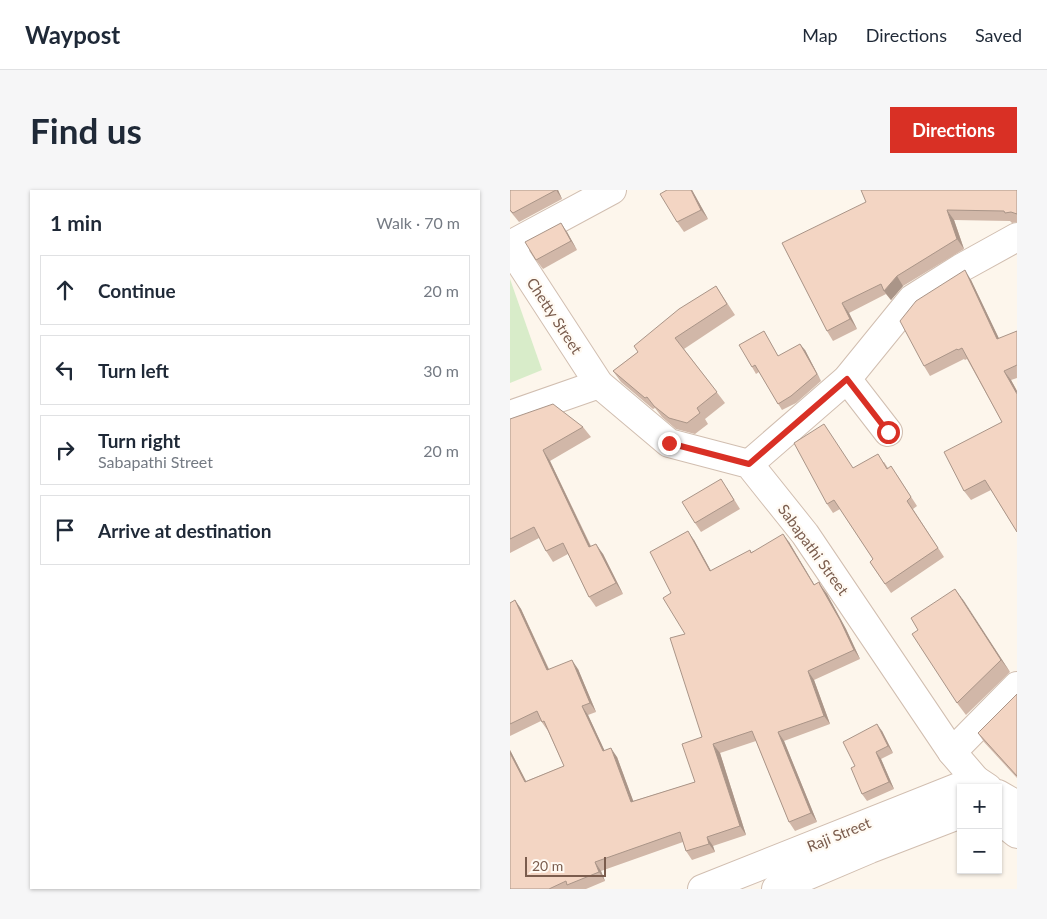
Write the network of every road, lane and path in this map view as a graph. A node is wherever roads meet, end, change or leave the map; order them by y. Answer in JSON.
{"nodes":[{"id":1,"x":612,"y":190,"type":"edge"},
{"id":2,"x":1017,"y":237,"type":"edge"},
{"id":3,"x":510,"y":246,"type":"edge"},
{"id":4,"x":847,"y":379,"type":"junction"},
{"id":5,"x":599,"y":384,"type":"junction"},
{"id":6,"x":510,"y":415,"type":"edge"},
{"id":7,"x":888,"y":432,"type":"dead end"},
{"id":8,"x":749,"y":464,"type":"junction"},
{"id":9,"x":1017,"y":686,"type":"edge"},
{"id":10,"x":952,"y":752,"type":"junction"},
{"id":11,"x":980,"y":784,"type":"edge"},
{"id":12,"x":957,"y":798,"type":"edge"},
{"id":13,"x":1002,"y":798,"type":"edge"},
{"id":14,"x":1017,"y":806,"type":"edge"},
{"id":15,"x":957,"y":816,"type":"edge"},
{"id":16,"x":1002,"y":822,"type":"edge"},
{"id":17,"x":1017,"y":834,"type":"edge"},
{"id":18,"x":702,"y":889,"type":"edge"},
{"id":19,"x":776,"y":889,"type":"edge"}],
"edges":[{"from":1,"to":3,"type":"street"},
{"from":2,"to":4,"type":"street"},
{"from":3,"to":5,"type":"street","name":"Chetty Street"},
{"from":4,"to":7,"type":"street"},
{"from":4,"to":8,"type":"street"},
{"from":5,"to":6,"type":"street"},
{"from":5,"to":8,"type":"street"},
{"from":8,"to":10,"type":"street","name":"Sabapathi Street"},
{"from":9,"to":10,"type":"street"},
{"from":10,"to":11,"type":"street","name":"Sabapathi Street"},
{"from":12,"to":18,"type":"street","name":"Raji Street"},
{"from":13,"to":14,"type":"street","name":"Sabapathi Street"},
{"from":15,"to":19,"type":"street","name":"Raji Street"},
{"from":16,"to":17,"type":"street"}]}
